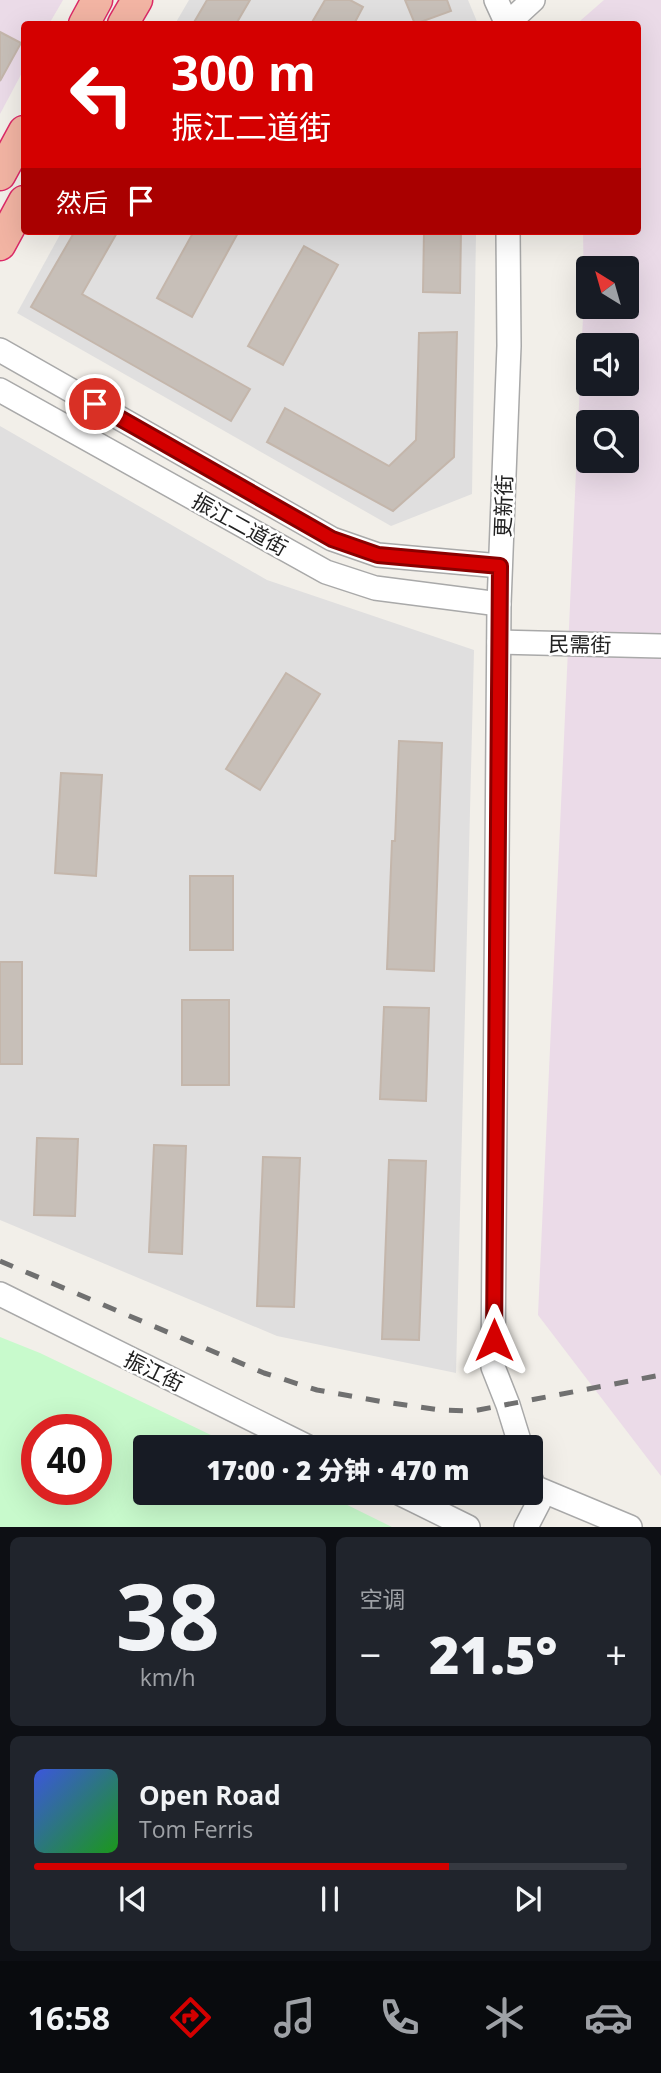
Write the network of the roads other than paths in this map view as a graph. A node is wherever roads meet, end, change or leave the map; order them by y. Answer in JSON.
{"nodes":[{"id":1,"x":97,"y":0,"type":"edge"},
{"id":2,"x":137,"y":0,"type":"edge"},
{"id":3,"x":496,"y":0,"type":"edge"},
{"id":4,"x":533,"y":0,"type":"edge"},
{"id":5,"x":86,"y":21,"type":"edge"},
{"id":6,"x":125,"y":21,"type":"edge"},
{"id":7,"x":506,"y":21,"type":"edge"},
{"id":8,"x":510,"y":21,"type":"edge"},
{"id":9,"x":21,"y":136,"type":"edge"},
{"id":10,"x":0,"y":175,"type":"edge"},
{"id":11,"x":21,"y":206,"type":"edge"},
{"id":12,"x":508,"y":235,"type":"edge"},
{"id":13,"x":0,"y":245,"type":"edge"},
{"id":14,"x":0,"y":350,"type":"edge"},
{"id":15,"x":0,"y":390,"type":"edge"},
{"id":16,"x":500,"y":566,"type":"junction"},
{"id":17,"x":499,"y":604,"type":"junction"},
{"id":18,"x":499,"y":642,"type":"junction"},
{"id":19,"x":661,"y":646,"type":"edge"},
{"id":20,"x":0,"y":1294,"type":"edge"},
{"id":21,"x":284,"y":1435,"type":"edge"},
{"id":22,"x":518,"y":1435,"type":"edge"},
{"id":23,"x":543,"y":1492,"type":"edge"},
{"id":24,"x":543,"y":1493,"type":"edge"},
{"id":25,"x":423,"y":1505,"type":"edge"},
{"id":26,"x":531,"y":1505,"type":"edge"},
{"id":27,"x":468,"y":1527,"type":"edge"},
{"id":28,"x":526,"y":1527,"type":"edge"},
{"id":29,"x":601,"y":1527,"type":"edge"},
{"id":30,"x":630,"y":1527,"type":"edge"}],
"edges":[{"from":1,"to":5,"type":"highway"},
{"from":2,"to":6,"type":"highway"},
{"from":3,"to":7,"type":"street"},
{"from":4,"to":8,"type":"street"},
{"from":9,"to":10,"type":"highway"},
{"from":11,"to":13,"type":"highway"},
{"from":12,"to":16,"type":"street","name":"更新街"},
{"from":14,"to":16,"type":"street","name":"振江二道街"},
{"from":15,"to":17,"type":"street","name":"振江二道街"},
{"from":16,"to":17,"type":"street","name":"更新街"},
{"from":17,"to":18,"type":"street","name":"更新街"},
{"from":18,"to":19,"type":"street","name":"民需街"},
{"from":18,"to":22,"type":"street","name":"更新街"},
{"from":20,"to":21,"type":"street","name":"振江街"},
{"from":23,"to":30,"type":"street"},
{"from":24,"to":29,"type":"street"},
{"from":25,"to":27,"type":"street"},
{"from":26,"to":28,"type":"street"}]}
